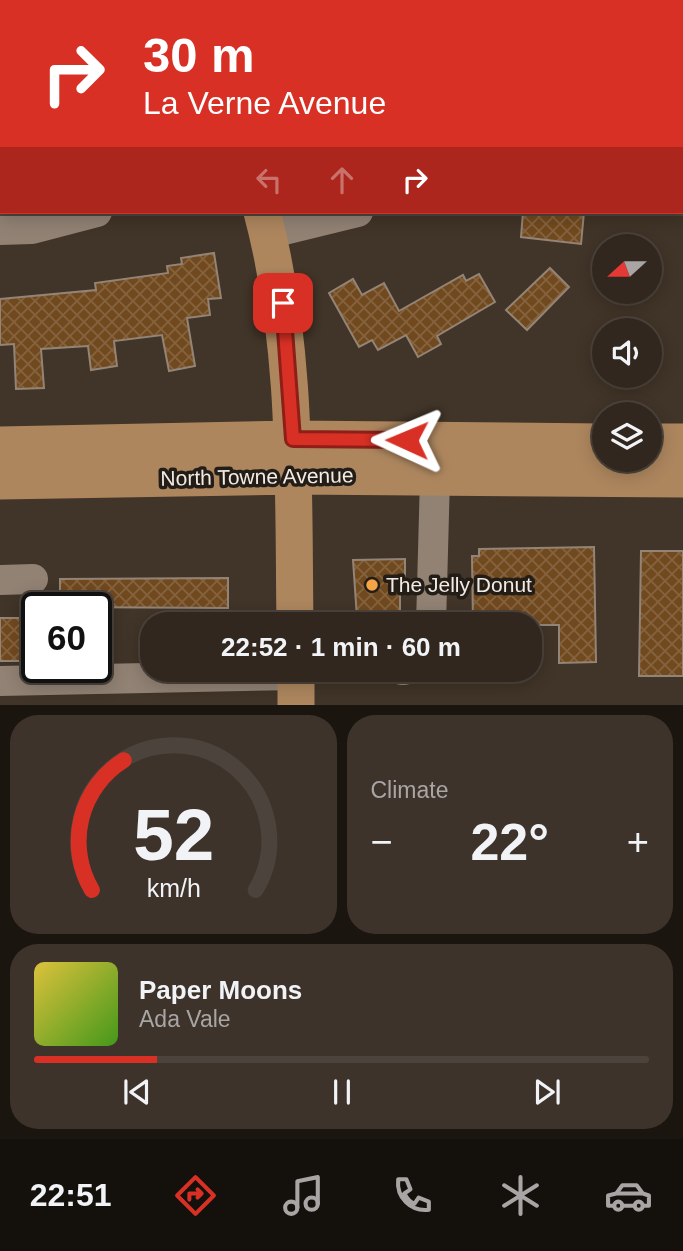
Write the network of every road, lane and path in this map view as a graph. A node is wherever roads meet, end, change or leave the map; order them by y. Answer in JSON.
{"nodes":[{"id":1,"x":81,"y":214,"type":"edge"},
{"id":2,"x":341,"y":214,"type":"edge"},
{"id":3,"x":265,"y":223,"type":"edge"},
{"id":4,"x":0,"y":230,"type":"edge"},
{"id":5,"x":293,"y":439,"type":"junction"},
{"id":6,"x":592,"y":442,"type":"edge"},
{"id":7,"x":662,"y":442,"type":"edge"},
{"id":8,"x":683,"y":442,"type":"edge"},
{"id":9,"x":0,"y":445,"type":"edge"},
{"id":10,"x":295,"y":476,"type":"junction"},
{"id":11,"x":435,"y":477,"type":"junction"},
{"id":12,"x":683,"y":479,"type":"edge"},
{"id":13,"x":0,"y":481,"type":"edge"},
{"id":14,"x":33,"y":579,"type":"dead end"},
{"id":15,"x":0,"y":580,"type":"edge"},
{"id":16,"x":295,"y":612,"type":"edge"},
{"id":17,"x":431,"y":612,"type":"edge"},
{"id":18,"x":0,"y":681,"type":"edge"},
{"id":19,"x":296,"y":684,"type":"edge"}],
"edges":[{"from":1,"to":4,"type":"street"},
{"from":2,"to":3,"type":"street"},
{"from":3,"to":5,"type":"main road"},
{"from":5,"to":6,"type":"main road","name":"North Towne Avenue"},
{"from":5,"to":9,"type":"main road","name":"North Towne Avenue"},
{"from":5,"to":10,"type":"main road"},
{"from":7,"to":8,"type":"main road"},
{"from":10,"to":11,"type":"main road","name":"North Towne Avenue"},
{"from":10,"to":13,"type":"main road","name":"North Towne Avenue"},
{"from":10,"to":16,"type":"main road"},
{"from":11,"to":12,"type":"main road","name":"North Towne Avenue"},
{"from":11,"to":17,"type":"street"},
{"from":14,"to":15,"type":"street"},
{"from":18,"to":19,"type":"street"}]}
